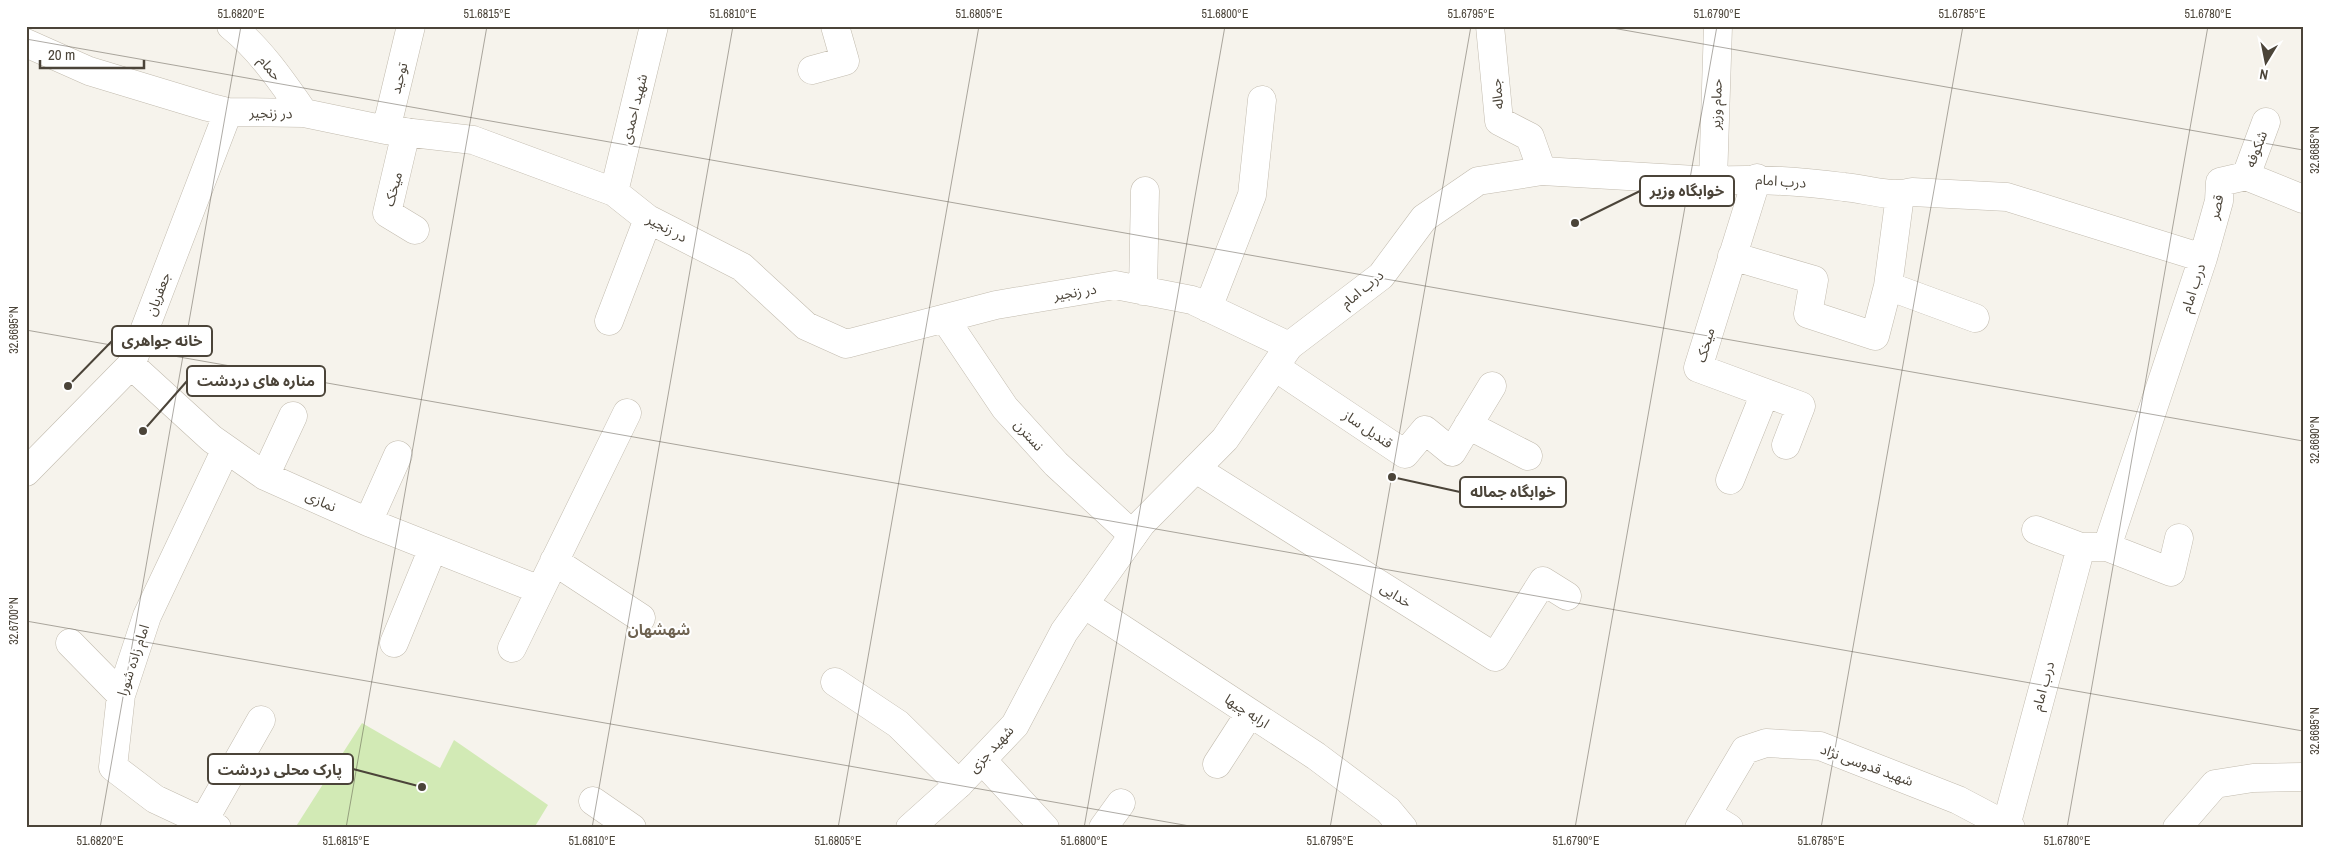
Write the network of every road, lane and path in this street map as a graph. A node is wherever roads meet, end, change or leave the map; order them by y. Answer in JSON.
{"nodes":[{"id":1,"x":33,"y":26,"type":"edge"},
{"id":2,"x":230,"y":26,"type":"edge"},
{"id":3,"x":411,"y":26,"type":"edge"},
{"id":4,"x":654,"y":26,"type":"edge"},
{"id":5,"x":834,"y":26,"type":"edge"},
{"id":6,"x":1490,"y":26,"type":"edge"},
{"id":7,"x":1718,"y":26,"type":"edge"},
{"id":8,"x":26,"y":35,"type":"edge"},
{"id":9,"x":26,"y":43,"type":"edge"},
{"id":10,"x":812,"y":70,"type":"dead end"},
{"id":11,"x":1262,"y":100,"type":"dead end"},
{"id":12,"x":228,"y":112,"type":"junction"},
{"id":13,"x":304,"y":113,"type":"junction"},
{"id":14,"x":2266,"y":122,"type":"dead end"},
{"id":15,"x":396,"y":131,"type":"junction"},
{"id":16,"x":1542,"y":171,"type":"junction"},
{"id":17,"x":2246,"y":176,"type":"junction"},
{"id":18,"x":1757,"y":178,"type":"junction"},
{"id":19,"x":1713,"y":181,"type":"junction"},
{"id":20,"x":1145,"y":191,"type":"dead end"},
{"id":21,"x":614,"y":192,"type":"junction"},
{"id":22,"x":1900,"y":195,"type":"junction"},
{"id":23,"x":2303,"y":199,"type":"edge"},
{"id":24,"x":648,"y":219,"type":"junction"},
{"id":25,"x":415,"y":230,"type":"dead end"},
{"id":26,"x":1732,"y":256,"type":"junction"},
{"id":27,"x":2203,"y":258,"type":"junction"},
{"id":28,"x":1888,"y":286,"type":"junction"},
{"id":29,"x":1143,"y":291,"type":"junction"},
{"id":30,"x":1208,"y":308,"type":"junction"},
{"id":31,"x":1974,"y":318,"type":"dead end"},
{"id":32,"x":945,"y":319,"type":"junction"},
{"id":33,"x":609,"y":321,"type":"dead end"},
{"id":34,"x":1282,"y":357,"type":"junction"},
{"id":35,"x":131,"y":365,"type":"junction"},
{"id":36,"x":1492,"y":386,"type":"dead end"},
{"id":37,"x":1765,"y":393,"type":"junction"},
{"id":38,"x":627,"y":413,"type":"dead end"},
{"id":39,"x":293,"y":416,"type":"dead end"},
{"id":40,"x":1468,"y":425,"type":"junction"},
{"id":41,"x":1786,"y":445,"type":"dead end"},
{"id":42,"x":226,"y":449,"type":"junction"},
{"id":43,"x":398,"y":456,"type":"dead end"},
{"id":44,"x":1528,"y":456,"type":"dead end"},
{"id":45,"x":1196,"y":469,"type":"junction"},
{"id":46,"x":26,"y":472,"type":"edge"},
{"id":47,"x":265,"y":476,"type":"junction"},
{"id":48,"x":1730,"y":480,"type":"dead end"},
{"id":49,"x":368,"y":522,"type":"junction"},
{"id":50,"x":2036,"y":530,"type":"dead end"},
{"id":51,"x":1133,"y":534,"type":"junction"},
{"id":52,"x":2179,"y":538,"type":"dead end"},
{"id":53,"x":2094,"y":547,"type":"junction"},
{"id":54,"x":433,"y":548,"type":"junction"},
{"id":55,"x":554,"y":562,"type":"junction"},
{"id":56,"x":540,"y":590,"type":"junction"},
{"id":57,"x":1567,"y":596,"type":"dead end"},
{"id":58,"x":1084,"y":604,"type":"junction"},
{"id":59,"x":641,"y":618,"type":"dead end"},
{"id":60,"x":394,"y":643,"type":"dead end"},
{"id":61,"x":70,"y":644,"type":"dead end"},
{"id":62,"x":512,"y":648,"type":"dead end"},
{"id":63,"x":835,"y":682,"type":"dead end"},
{"id":64,"x":121,"y":695,"type":"junction"},
{"id":65,"x":1250,"y":713,"type":"junction"},
{"id":66,"x":261,"y":720,"type":"dead end"},
{"id":67,"x":982,"y":760,"type":"junction"},
{"id":68,"x":1217,"y":764,"type":"dead end"},
{"id":69,"x":2303,"y":777,"type":"edge"},
{"id":70,"x":959,"y":784,"type":"junction"},
{"id":71,"x":593,"y":801,"type":"dead end"},
{"id":72,"x":1120,"y":803,"type":"dead end"},
{"id":73,"x":1712,"y":823,"type":"edge"},
{"id":74,"x":210,"y":825,"type":"edge"},
{"id":75,"x":2008,"y":827,"type":"edge"},
{"id":76,"x":632,"y":828,"type":"edge"},
{"id":77,"x":910,"y":828,"type":"edge"},
{"id":78,"x":1045,"y":828,"type":"edge"},
{"id":79,"x":1103,"y":828,"type":"edge"},
{"id":80,"x":1403,"y":828,"type":"edge"},
{"id":81,"x":2177,"y":828,"type":"edge"}],
"edges":[{"from":1,"to":8,"type":"street"},
{"from":2,"to":13,"type":"street","name":"حمام"},
{"from":3,"to":15,"type":"street","name":"توحید"},
{"from":4,"to":21,"type":"street","name":"شهید احمدی"},
{"from":5,"to":10,"type":"street"},
{"from":6,"to":16,"type":"street","name":"جماله"},
{"from":7,"to":19,"type":"street","name":"حمام وزیر"},
{"from":9,"to":12,"type":"street","name":"در زنجیر"},
{"from":11,"to":30,"type":"street"},
{"from":12,"to":13,"type":"street","name":"در زنجیر"},
{"from":12,"to":35,"type":"street","name":"جعفریان"},
{"from":13,"to":15,"type":"street","name":"در زنجیر"},
{"from":14,"to":17,"type":"street","name":"شکوفه"},
{"from":15,"to":21,"type":"street","name":"در زنجیر"},
{"from":15,"to":25,"type":"street","name":"میخک"},
{"from":16,"to":19,"type":"street","name":"درب امام"},
{"from":16,"to":34,"type":"street","name":"درب امام"},
{"from":17,"to":23,"type":"street"},
{"from":17,"to":27,"type":"street","name":"قصر"},
{"from":18,"to":19,"type":"street","name":"درب امام"},
{"from":18,"to":22,"type":"street","name":"درب امام"},
{"from":18,"to":26,"type":"street","name":"میخک"},
{"from":20,"to":29,"type":"street"},
{"from":21,"to":24,"type":"street","name":"در زنجیر"},
{"from":22,"to":27,"type":"street","name":"درب امام"},
{"from":22,"to":28,"type":"street"},
{"from":24,"to":32,"type":"street","name":"در زنجیر"},
{"from":24,"to":33,"type":"street"},
{"from":26,"to":28,"type":"street"},
{"from":26,"to":37,"type":"street","name":"میخک"},
{"from":27,"to":53,"type":"street","name":"درب امام"},
{"from":28,"to":31,"type":"street"},
{"from":29,"to":30,"type":"street","name":"در زنجیر"},
{"from":29,"to":32,"type":"street","name":"در زنجیر"},
{"from":30,"to":34,"type":"street","name":"در زنجیر"},
{"from":32,"to":51,"type":"street","name":"نسترن"},
{"from":34,"to":40,"type":"street","name":"قندیل ساز"},
{"from":34,"to":45,"type":"street","name":"درب امام"},
{"from":35,"to":42,"type":"street","name":"نمازی"},
{"from":35,"to":46,"type":"street","name":"جعفریان"},
{"from":36,"to":40,"type":"street","name":"قندیل ساز"},
{"from":37,"to":41,"type":"street","name":"میخک"},
{"from":37,"to":48,"type":"street"},
{"from":38,"to":55,"type":"street"},
{"from":39,"to":47,"type":"street"},
{"from":40,"to":44,"type":"street"},
{"from":42,"to":47,"type":"street","name":"نمازی"},
{"from":42,"to":64,"type":"street","name":"امام زاده شورا"},
{"from":43,"to":49,"type":"street"},
{"from":45,"to":51,"type":"street","name":"درب امام"},
{"from":45,"to":57,"type":"street","name":"خدایی"},
{"from":47,"to":49,"type":"street","name":"نمازی"},
{"from":49,"to":54,"type":"street","name":"نمازی"},
{"from":50,"to":53,"type":"street"},
{"from":51,"to":58,"type":"street","name":"درب امام"},
{"from":52,"to":53,"type":"street"},
{"from":53,"to":75,"type":"street","name":"درب امام"},
{"from":54,"to":56,"type":"street","name":"نمازی"},
{"from":54,"to":60,"type":"street"},
{"from":55,"to":56,"type":"street"},
{"from":55,"to":59,"type":"street"},
{"from":56,"to":62,"type":"street"},
{"from":58,"to":65,"type":"street","name":"ارابه چیها"},
{"from":58,"to":67,"type":"street","name":"شهید جزی"},
{"from":61,"to":64,"type":"street"},
{"from":63,"to":70,"type":"street"},
{"from":64,"to":74,"type":"street","name":"امام زاده شورا"},
{"from":65,"to":68,"type":"street"},
{"from":65,"to":80,"type":"street","name":"ارابه چیها"},
{"from":66,"to":74,"type":"street"},
{"from":67,"to":70,"type":"street","name":"شهید جزی"},
{"from":67,"to":78,"type":"street"},
{"from":69,"to":81,"type":"street"},
{"from":70,"to":77,"type":"street","name":"شهید جزی"},
{"from":71,"to":76,"type":"street"},
{"from":72,"to":79,"type":"street"},
{"from":73,"to":75,"type":"street","name":"شهید قدوسی نژاد"}]}
